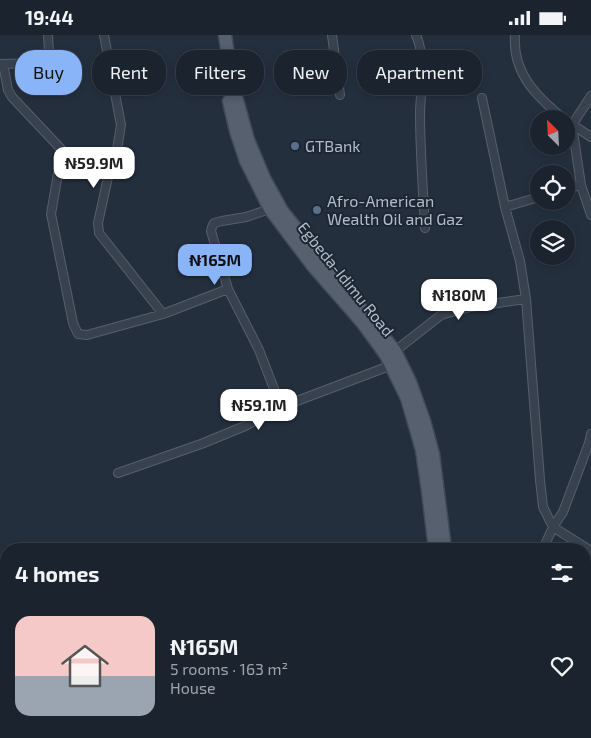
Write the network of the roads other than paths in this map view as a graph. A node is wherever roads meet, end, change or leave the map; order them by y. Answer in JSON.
{"nodes":[{"id":1,"x":48,"y":35,"type":"edge"},
{"id":2,"x":104,"y":35,"type":"edge"},
{"id":3,"x":217,"y":35,"type":"edge"},
{"id":4,"x":225,"y":35,"type":"edge"},
{"id":5,"x":332,"y":35,"type":"edge"},
{"id":6,"x":416,"y":35,"type":"edge"},
{"id":7,"x":515,"y":35,"type":"edge"},
{"id":8,"x":334,"y":50,"type":"edge"},
{"id":9,"x":2,"y":64,"type":"edge"},
{"id":10,"x":591,"y":96,"type":"edge"},
{"id":11,"x":482,"y":98,"type":"dead end"},
{"id":12,"x":553,"y":110,"type":"edge"},
{"id":13,"x":575,"y":113,"type":"edge"},
{"id":14,"x":575,"y":126,"type":"edge"},
{"id":15,"x":591,"y":137,"type":"edge"},
{"id":16,"x":575,"y":155,"type":"edge"},
{"id":17,"x":581,"y":185,"type":"junction"},
{"id":18,"x":575,"y":187,"type":"edge"},
{"id":19,"x":530,"y":200,"type":"edge"},
{"id":20,"x":505,"y":207,"type":"junction"},
{"id":21,"x":270,"y":209,"type":"junction"},
{"id":22,"x":591,"y":215,"type":"edge"},
{"id":23,"x":426,"y":228,"type":"dead end"},
{"id":24,"x":337,"y":286,"type":"junction"},
{"id":25,"x":228,"y":289,"type":"junction"},
{"id":26,"x":526,"y":299,"type":"junction"},
{"id":27,"x":163,"y":314,"type":"junction"},
{"id":28,"x":395,"y":351,"type":"junction"},
{"id":29,"x":392,"y":365,"type":"junction"},
{"id":30,"x":281,"y":407,"type":"junction"},
{"id":31,"x":591,"y":433,"type":"edge"},
{"id":32,"x":590,"y":444,"type":"edge"},
{"id":33,"x":118,"y":473,"type":"dead end"},
{"id":34,"x":553,"y":527,"type":"junction"},
{"id":35,"x":434,"y":543,"type":"edge"},
{"id":36,"x":444,"y":543,"type":"edge"},
{"id":37,"x":546,"y":543,"type":"edge"},
{"id":38,"x":578,"y":543,"type":"edge"}],
"edges":[{"from":1,"to":9,"type":"street"},
{"from":2,"to":27,"type":"street"},
{"from":3,"to":21,"type":"main road","name":"Egbeda-Idimu Road"},
{"from":4,"to":24,"type":"main road","name":"Egbeda-Idimu Road"},
{"from":5,"to":8,"type":"street"},
{"from":6,"to":23,"type":"street"},
{"from":7,"to":12,"type":"street"},
{"from":9,"to":27,"type":"street"},
{"from":10,"to":13,"type":"street"},
{"from":11,"to":20,"type":"street"},
{"from":14,"to":15,"type":"street"},
{"from":16,"to":17,"type":"street"},
{"from":17,"to":18,"type":"street"},
{"from":17,"to":22,"type":"street"},
{"from":19,"to":20,"type":"street"},
{"from":20,"to":26,"type":"street"},
{"from":21,"to":24,"type":"main road","name":"Egbeda-Idimu Road"},
{"from":21,"to":25,"type":"street"},
{"from":24,"to":28,"type":"main road","name":"Egbeda-Idimu Road"},
{"from":24,"to":29,"type":"main road","name":"Egbeda-Idimu Road"},
{"from":25,"to":27,"type":"street"},
{"from":25,"to":30,"type":"street"},
{"from":26,"to":28,"type":"street"},
{"from":26,"to":34,"type":"street"},
{"from":28,"to":36,"type":"main road","name":"Egbeda-Idimu Road"},
{"from":29,"to":30,"type":"street"},
{"from":29,"to":35,"type":"main road","name":"Egbeda-Idimu Road"},
{"from":30,"to":33,"type":"street"},
{"from":31,"to":32,"type":"street"},
{"from":32,"to":34,"type":"street"},
{"from":34,"to":37,"type":"street"},
{"from":34,"to":38,"type":"street"}]}
